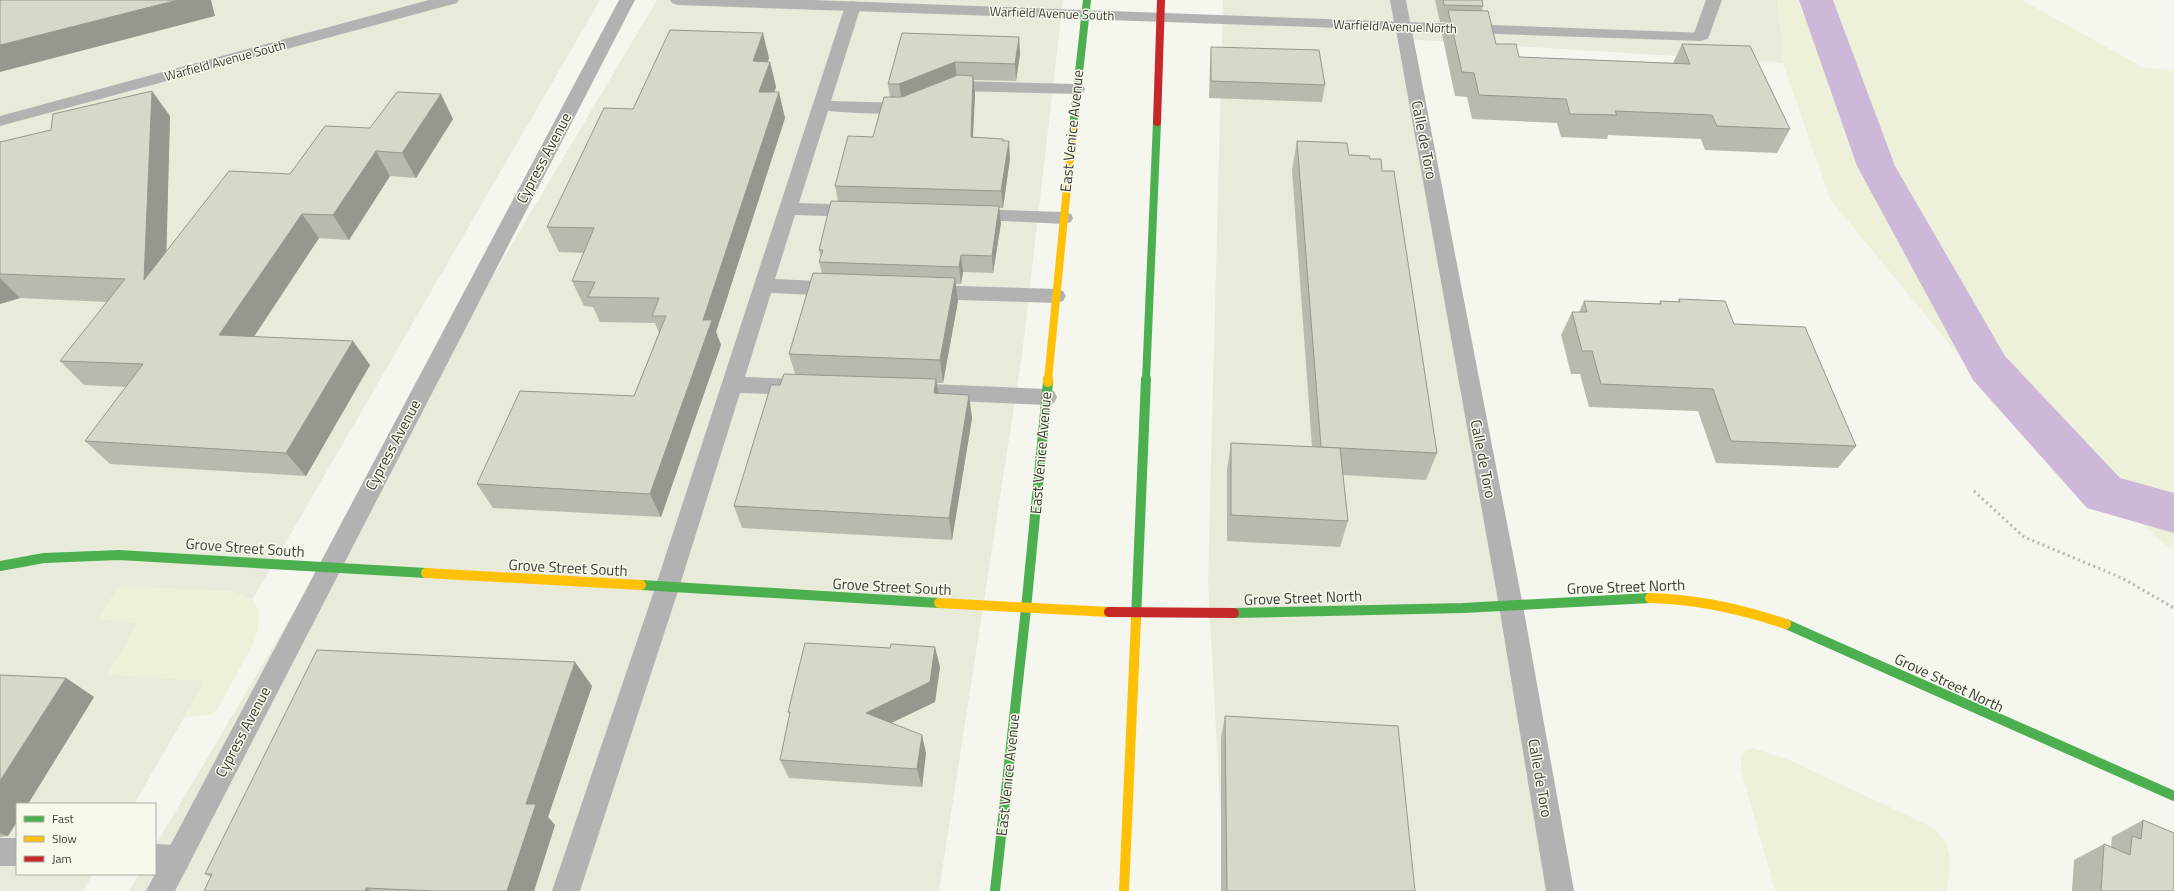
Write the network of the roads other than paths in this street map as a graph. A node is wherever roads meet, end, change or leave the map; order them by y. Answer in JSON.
{"nodes":[{"id":1,"x":451,"y":0,"type":"edge"},
{"id":2,"x":627,"y":0,"type":"edge"},
{"id":3,"x":678,"y":0,"type":"edge"},
{"id":4,"x":1162,"y":0,"type":"edge"},
{"id":5,"x":1398,"y":0,"type":"edge"},
{"id":6,"x":1714,"y":0,"type":"edge"},
{"id":7,"x":865,"y":4,"type":"edge"},
{"id":8,"x":1085,"y":5,"type":"edge"},
{"id":9,"x":1162,"y":17,"type":"junction"},
{"id":10,"x":1403,"y":27,"type":"junction"},
{"id":11,"x":1076,"y":89,"type":"junction"},
{"id":12,"x":821,"y":106,"type":"junction"},
{"id":13,"x":0,"y":121,"type":"edge"},
{"id":14,"x":788,"y":209,"type":"junction"},
{"id":15,"x":876,"y":212,"type":"edge"},
{"id":16,"x":955,"y":214,"type":"edge"},
{"id":17,"x":1064,"y":218,"type":"junction"},
{"id":18,"x":764,"y":286,"type":"junction"},
{"id":19,"x":859,"y":290,"type":"edge"},
{"id":20,"x":907,"y":291,"type":"edge"},
{"id":21,"x":1056,"y":296,"type":"junction"},
{"id":22,"x":732,"y":385,"type":"junction"},
{"id":23,"x":819,"y":388,"type":"edge"},
{"id":24,"x":890,"y":391,"type":"edge"},
{"id":25,"x":1046,"y":397,"type":"junction"},
{"id":26,"x":0,"y":566,"type":"edge"},
{"id":27,"x":329,"y":568,"type":"junction"},
{"id":28,"x":667,"y":588,"type":"junction"},
{"id":29,"x":1511,"y":606,"type":"junction"},
{"id":30,"x":1026,"y":608,"type":"junction"},
{"id":31,"x":1136,"y":614,"type":"junction"},
{"id":32,"x":2174,"y":796,"type":"edge"},
{"id":33,"x":0,"y":852,"type":"edge"},
{"id":34,"x":16,"y":852,"type":"edge"},
{"id":35,"x":166,"y":858,"type":"edge"},
{"id":36,"x":160,"y":891,"type":"edge"},
{"id":37,"x":566,"y":891,"type":"edge"},
{"id":38,"x":995,"y":891,"type":"edge"},
{"id":39,"x":1124,"y":891,"type":"edge"},
{"id":40,"x":1560,"y":891,"type":"edge"}],
"edges":[{"from":1,"to":13,"type":"street","name":"Warfield Avenue South"},
{"from":2,"to":27,"type":"street","name":"Cypress Avenue"},
{"from":3,"to":7,"type":"street","name":"Warfield Avenue South"},
{"from":4,"to":9,"type":"street"},
{"from":5,"to":10,"type":"street","name":"Calle de Toro"},
{"from":6,"to":10,"type":"street","name":"Warfield Avenue North"},
{"from":7,"to":8,"type":"street","name":"Warfield Avenue South"},
{"from":7,"to":12,"type":"street"},
{"from":8,"to":9,"type":"street","name":"Warfield Avenue South"},
{"from":8,"to":11,"type":"main road","name":"East Venice Avenue"},
{"from":9,"to":10,"type":"street","name":"Warfield Avenue North"},
{"from":9,"to":31,"type":"main road"},
{"from":10,"to":29,"type":"street","name":"Calle de Toro"},
{"from":11,"to":12,"type":"street"},
{"from":11,"to":17,"type":"main road","name":"East Venice Avenue"},
{"from":12,"to":14,"type":"street"},
{"from":14,"to":15,"type":"street"},
{"from":14,"to":18,"type":"street"},
{"from":16,"to":17,"type":"street"},
{"from":17,"to":21,"type":"main road","name":"East Venice Avenue"},
{"from":18,"to":19,"type":"street"},
{"from":18,"to":22,"type":"street"},
{"from":20,"to":21,"type":"street"},
{"from":21,"to":25,"type":"main road","name":"East Venice Avenue"},
{"from":22,"to":23,"type":"street"},
{"from":22,"to":28,"type":"street"},
{"from":24,"to":25,"type":"street"},
{"from":25,"to":30,"type":"main road","name":"East Venice Avenue"},
{"from":26,"to":27,"type":"main road","name":"Grove Street South"},
{"from":27,"to":28,"type":"main road","name":"Grove Street South"},
{"from":27,"to":35,"type":"street","name":"Cypress Avenue"},
{"from":28,"to":30,"type":"main road","name":"Grove Street South"},
{"from":28,"to":37,"type":"street"},
{"from":29,"to":31,"type":"main road","name":"Grove Street North"},
{"from":29,"to":32,"type":"main road","name":"Grove Street North"},
{"from":29,"to":40,"type":"street","name":"Calle de Toro"},
{"from":30,"to":31,"type":"main road","name":"Grove Street South"},
{"from":30,"to":38,"type":"main road","name":"East Venice Avenue"},
{"from":31,"to":39,"type":"main road"},
{"from":33,"to":34,"type":"street"},
{"from":35,"to":36,"type":"street","name":"Cypress Avenue"}]}
